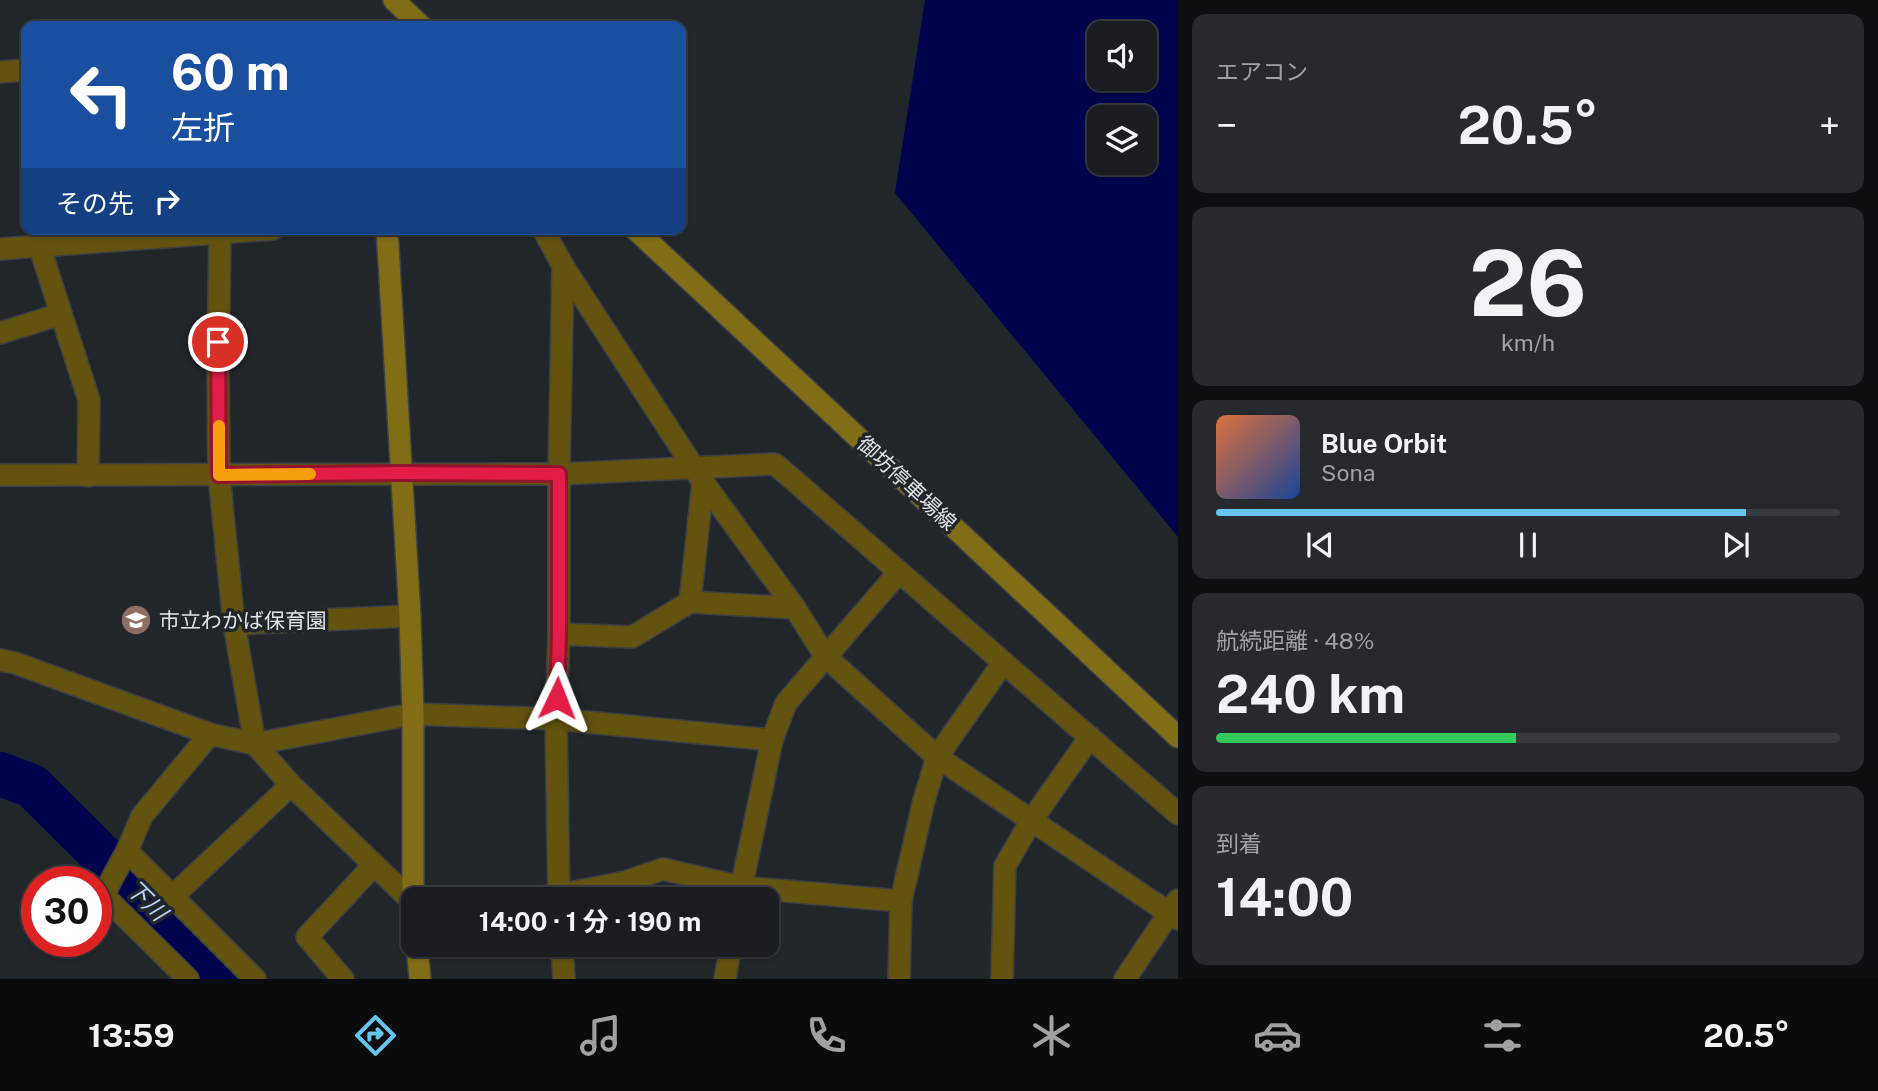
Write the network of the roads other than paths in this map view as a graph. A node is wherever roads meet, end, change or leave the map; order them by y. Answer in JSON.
{"nodes":[{"id":1,"x":21,"y":70,"type":"edge"},
{"id":2,"x":0,"y":72,"type":"edge"},
{"id":3,"x":99,"y":235,"type":"edge"},
{"id":4,"x":220,"y":235,"type":"edge"},
{"id":5,"x":387,"y":235,"type":"edge"},
{"id":6,"x":546,"y":235,"type":"edge"},
{"id":7,"x":641,"y":235,"type":"edge"},
{"id":8,"x":39,"y":245,"type":"junction"},
{"id":9,"x":0,"y":249,"type":"edge"},
{"id":10,"x":563,"y":266,"type":"junction"},
{"id":11,"x":61,"y":314,"type":"junction"},
{"id":12,"x":0,"y":333,"type":"edge"},
{"id":13,"x":401,"y":473,"type":"junction"},
{"id":14,"x":559,"y":474,"type":"junction"},
{"id":15,"x":0,"y":475,"type":"edge"},
{"id":16,"x":219,"y":475,"type":"junction"},
{"id":17,"x":699,"y":475,"type":"junction"},
{"id":18,"x":88,"y":476,"type":"junction"},
{"id":19,"x":900,"y":572,"type":"junction"},
{"id":20,"x":690,"y":602,"type":"junction"},
{"id":21,"x":795,"y":608,"type":"junction"},
{"id":22,"x":410,"y":616,"type":"junction"},
{"id":23,"x":234,"y":624,"type":"junction"},
{"id":24,"x":559,"y":634,"type":"junction"},
{"id":25,"x":825,"y":656,"type":"junction"},
{"id":26,"x":0,"y":660,"type":"edge"},
{"id":27,"x":1003,"y":663,"type":"junction"},
{"id":28,"x":413,"y":714,"type":"junction"},
{"id":29,"x":556,"y":719,"type":"junction"},
{"id":30,"x":210,"y":734,"type":"junction"},
{"id":31,"x":1090,"y":737,"type":"junction"},
{"id":32,"x":1178,"y":737,"type":"edge"},
{"id":33,"x":772,"y":740,"type":"junction"},
{"id":34,"x":255,"y":744,"type":"junction"},
{"id":35,"x":937,"y":757,"type":"junction"},
{"id":36,"x":291,"y":785,"type":"junction"},
{"id":37,"x":1178,"y":814,"type":"edge"},
{"id":38,"x":1031,"y":821,"type":"junction"},
{"id":39,"x":125,"y":855,"type":"junction"},
{"id":40,"x":373,"y":866,"type":"junction"},
{"id":41,"x":412,"y":887,"type":"edge"},
{"id":42,"x":559,"y":887,"type":"edge"},
{"id":43,"x":603,"y":887,"type":"edge"},
{"id":44,"x":721,"y":887,"type":"edge"},
{"id":45,"x":741,"y":887,"type":"edge"},
{"id":46,"x":401,"y":891,"type":"edge"},
{"id":47,"x":779,"y":895,"type":"edge"},
{"id":48,"x":173,"y":896,"type":"junction"},
{"id":49,"x":901,"y":901,"type":"junction"},
{"id":50,"x":1174,"y":911,"type":"edge"},
{"id":51,"x":417,"y":957,"type":"edge"},
{"id":52,"x":563,"y":957,"type":"edge"},
{"id":53,"x":729,"y":957,"type":"edge"},
{"id":54,"x":188,"y":979,"type":"edge"},
{"id":55,"x":255,"y":979,"type":"edge"},
{"id":56,"x":343,"y":979,"type":"edge"},
{"id":57,"x":420,"y":979,"type":"edge"},
{"id":58,"x":564,"y":979,"type":"edge"},
{"id":59,"x":725,"y":979,"type":"edge"},
{"id":60,"x":899,"y":979,"type":"edge"},
{"id":61,"x":1002,"y":979,"type":"edge"},
{"id":62,"x":1125,"y":979,"type":"edge"}],
"edges":[{"from":1,"to":2,"type":"street"},
{"from":3,"to":8,"type":"street"},
{"from":4,"to":16,"type":"street"},
{"from":5,"to":13,"type":"main road"},
{"from":6,"to":10,"type":"street"},
{"from":7,"to":32,"type":"main road","name":"御坊停車場線"},
{"from":8,"to":9,"type":"street"},
{"from":8,"to":11,"type":"street"},
{"from":10,"to":14,"type":"street"},
{"from":10,"to":17,"type":"street"},
{"from":11,"to":12,"type":"street"},
{"from":11,"to":18,"type":"street"},
{"from":13,"to":14,"type":"street"},
{"from":13,"to":16,"type":"street"},
{"from":13,"to":22,"type":"main road"},
{"from":14,"to":17,"type":"street"},
{"from":14,"to":24,"type":"street"},
{"from":15,"to":18,"type":"street"},
{"from":16,"to":18,"type":"street"},
{"from":16,"to":23,"type":"street"},
{"from":17,"to":19,"type":"street"},
{"from":17,"to":20,"type":"street"},
{"from":17,"to":21,"type":"street"},
{"from":19,"to":25,"type":"street"},
{"from":19,"to":27,"type":"street"},
{"from":20,"to":21,"type":"street"},
{"from":20,"to":24,"type":"street"},
{"from":21,"to":25,"type":"street"},
{"from":22,"to":23,"type":"street"},
{"from":22,"to":28,"type":"main road"},
{"from":23,"to":34,"type":"street"},
{"from":24,"to":29,"type":"street"},
{"from":25,"to":33,"type":"street"},
{"from":25,"to":35,"type":"street"},
{"from":26,"to":30,"type":"street"},
{"from":27,"to":31,"type":"street"},
{"from":27,"to":35,"type":"street"},
{"from":28,"to":29,"type":"street"},
{"from":28,"to":34,"type":"street"},
{"from":28,"to":41,"type":"main road"},
{"from":29,"to":33,"type":"street"},
{"from":29,"to":42,"type":"street"},
{"from":30,"to":34,"type":"street"},
{"from":30,"to":39,"type":"street"},
{"from":31,"to":37,"type":"street"},
{"from":31,"to":38,"type":"street"},
{"from":33,"to":45,"type":"street"},
{"from":34,"to":36,"type":"street"},
{"from":35,"to":38,"type":"street"},
{"from":35,"to":49,"type":"street"},
{"from":36,"to":40,"type":"street"},
{"from":36,"to":48,"type":"street"},
{"from":38,"to":50,"type":"street"},
{"from":38,"to":61,"type":"street"},
{"from":39,"to":48,"type":"street"},
{"from":39,"to":54,"type":"street"},
{"from":40,"to":46,"type":"street"},
{"from":40,"to":56,"type":"street"},
{"from":43,"to":44,"type":"street"},
{"from":47,"to":49,"type":"street"},
{"from":48,"to":55,"type":"street"},
{"from":49,"to":60,"type":"street"},
{"from":50,"to":62,"type":"street"},
{"from":51,"to":57,"type":"main road"},
{"from":52,"to":58,"type":"street"},
{"from":53,"to":59,"type":"street"}]}
